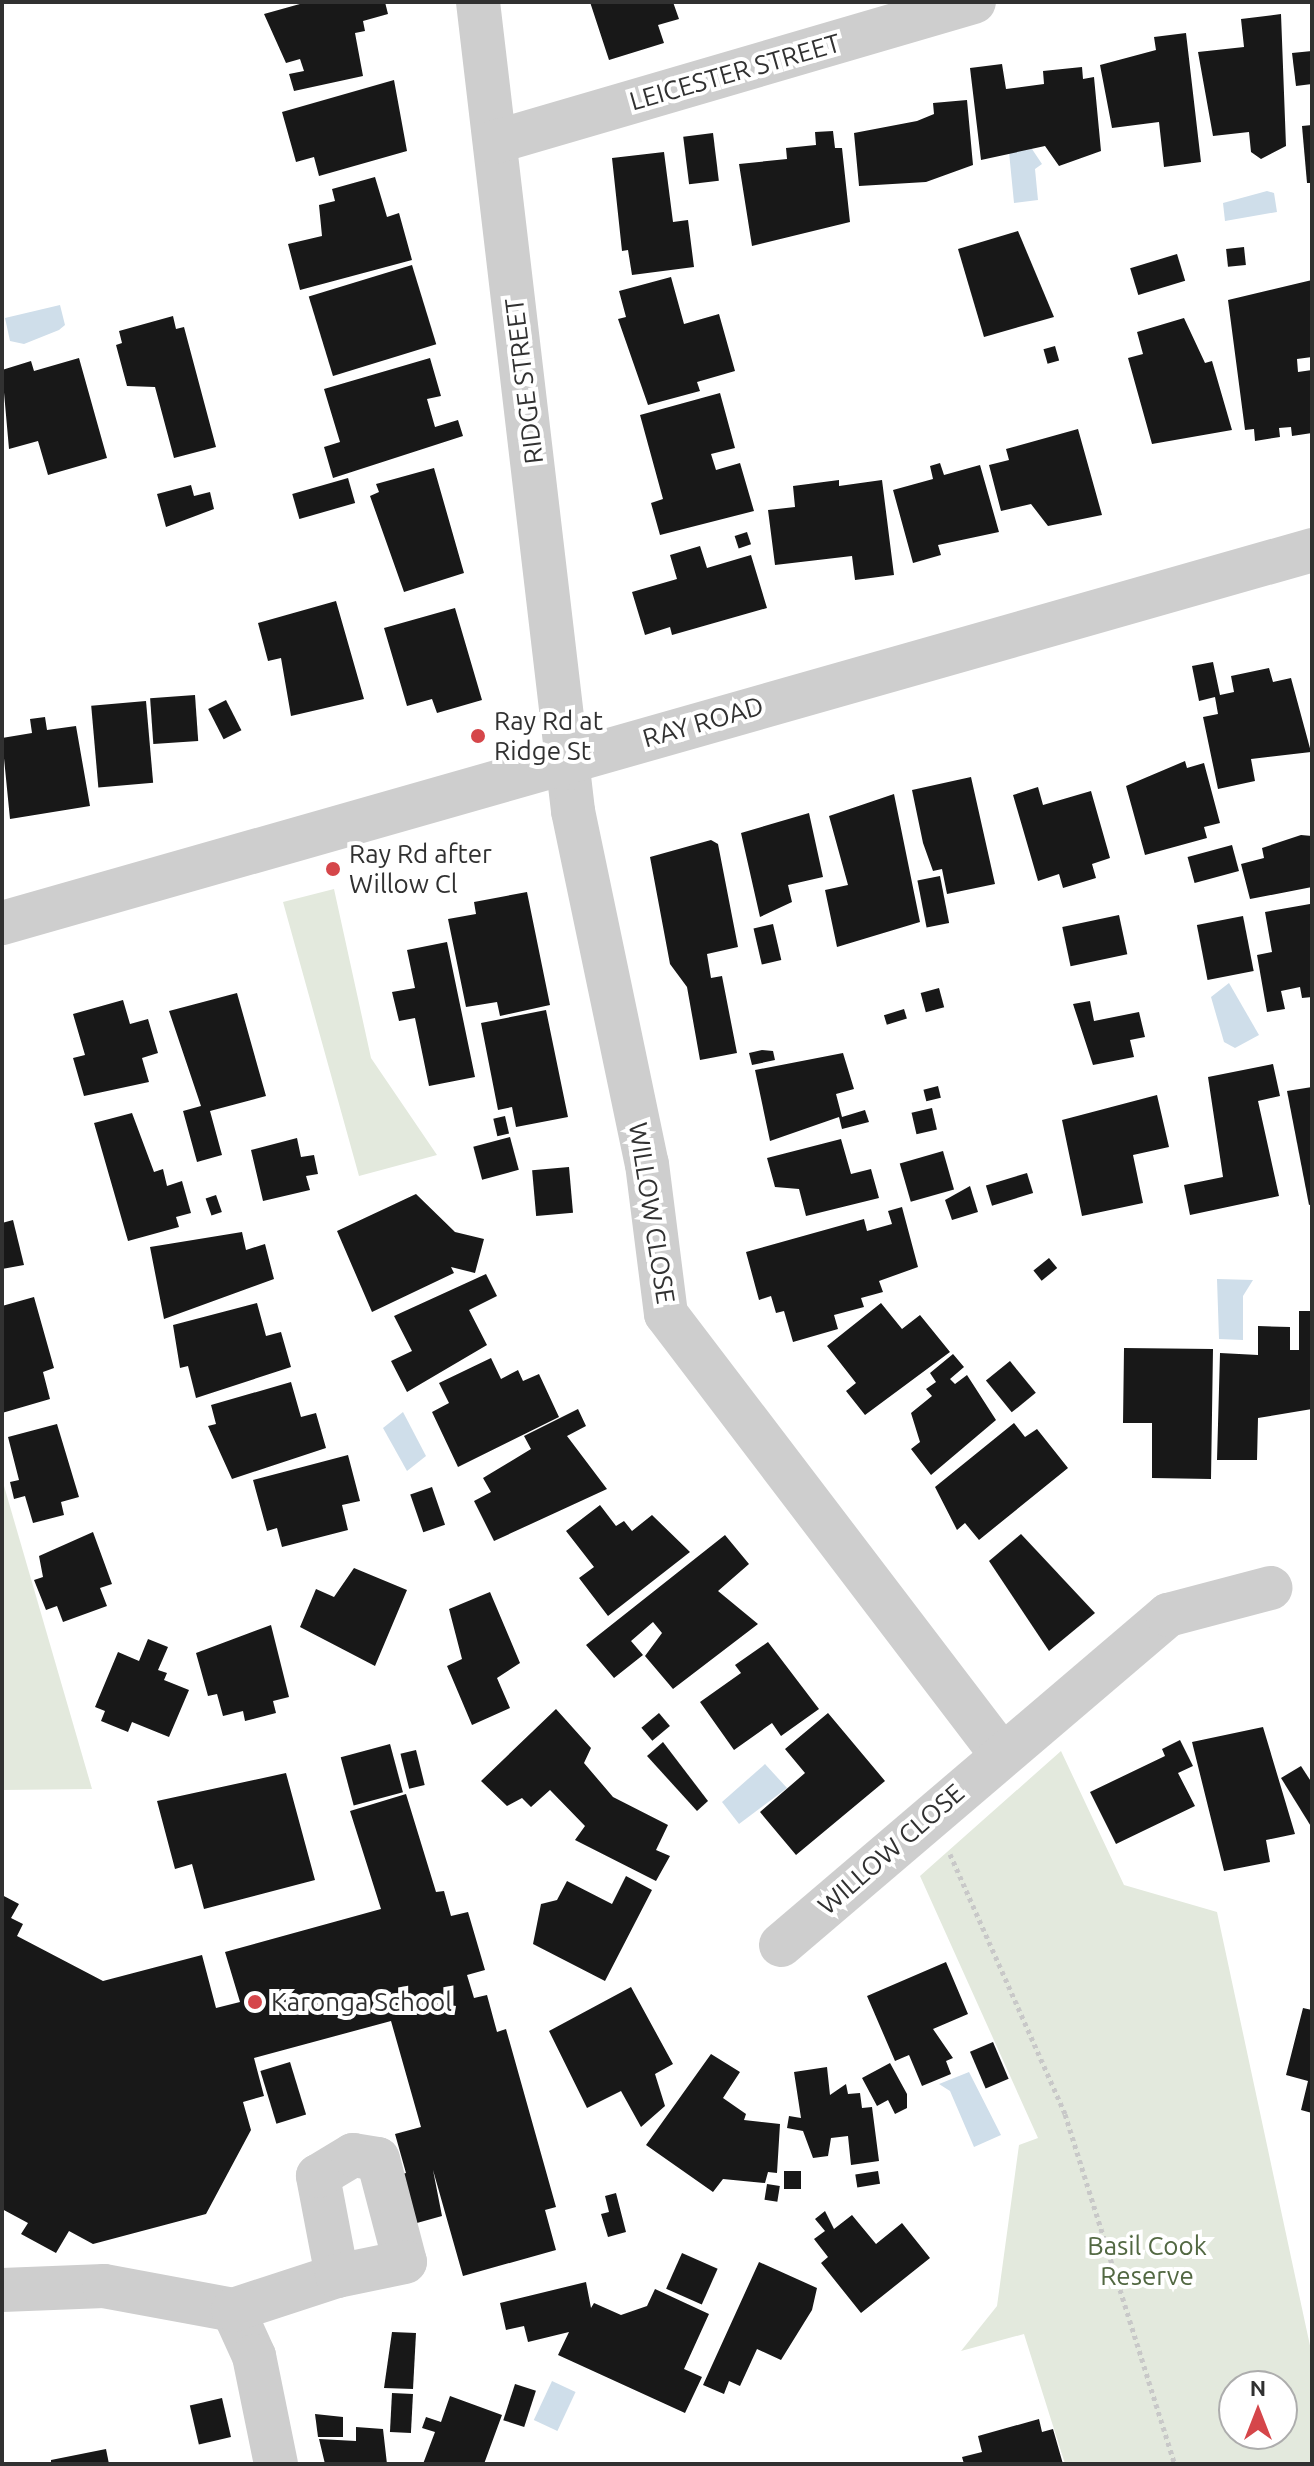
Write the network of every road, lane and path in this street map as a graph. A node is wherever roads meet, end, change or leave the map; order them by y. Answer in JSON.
{"nodes":[{"id":1,"x":478,"y":2,"type":"edge"},
{"id":2,"x":974,"y":2,"type":"edge"},
{"id":3,"x":495,"y":142,"type":"junction"},
{"id":4,"x":1312,"y":550,"type":"edge"},
{"id":5,"x":569,"y":759,"type":"junction"},
{"id":6,"x":2,"y":923,"type":"edge"},
{"id":7,"x":1270,"y":1588,"type":"dead end"},
{"id":8,"x":1001,"y":1754,"type":"junction"},
{"id":9,"x":932,"y":1813,"type":"junction"},
{"id":10,"x":781,"y":1945,"type":"dead end"},
{"id":11,"x":337,"y":2276,"type":"dead end"},
{"id":12,"x":2,"y":2290,"type":"edge"},
{"id":13,"x":233,"y":2310,"type":"junction"},
{"id":14,"x":276,"y":2464,"type":"edge"},
{"id":15,"x":1175,"y":2464,"type":"edge"}],
"edges":[{"from":1,"to":3,"type":"street","name":"RIDGE STREET"},
{"from":2,"to":3,"type":"street","name":"LEICESTER STREET"},
{"from":3,"to":5,"type":"street","name":"RIDGE STREET"},
{"from":4,"to":5,"type":"street","name":"RAY ROAD"},
{"from":5,"to":6,"type":"street","name":"RAY ROAD"},
{"from":5,"to":8,"type":"street","name":"WILLOW CLOSE"},
{"from":7,"to":8,"type":"street","name":"WILLOW CLOSE"},
{"from":8,"to":9,"type":"street","name":"WILLOW CLOSE"},
{"from":9,"to":10,"type":"street","name":"WILLOW CLOSE"},
{"from":9,"to":15,"type":"path"},
{"from":11,"to":13,"type":"street"},
{"from":12,"to":13,"type":"street"},
{"from":13,"to":14,"type":"street"}]}
